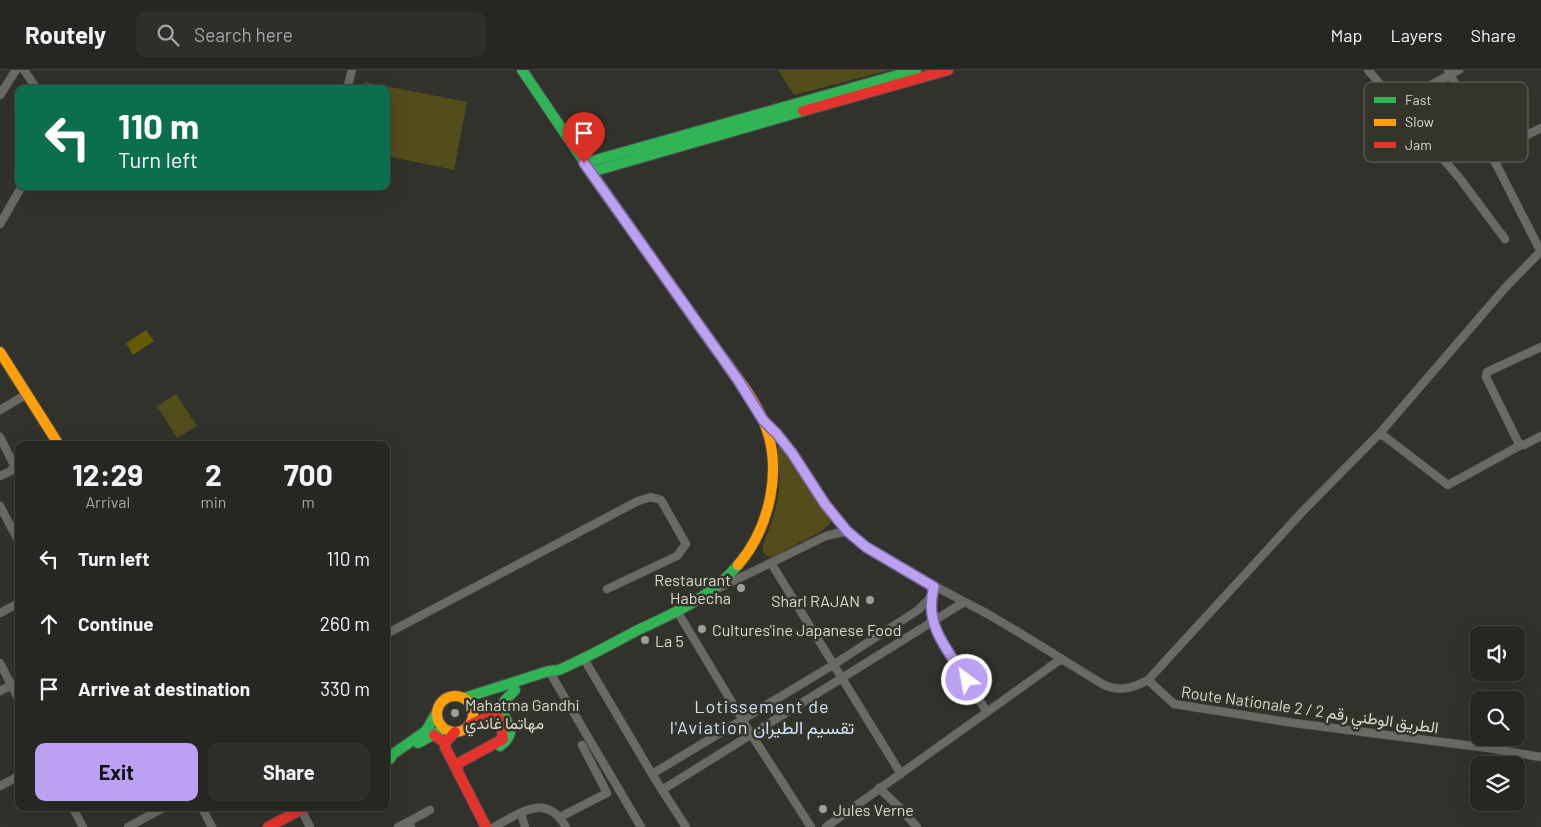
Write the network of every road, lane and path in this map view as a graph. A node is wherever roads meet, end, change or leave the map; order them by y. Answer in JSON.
{"nodes":[{"id":1,"x":16,"y":70,"type":"edge"},
{"id":2,"x":24,"y":70,"type":"edge"},
{"id":3,"x":352,"y":70,"type":"edge"},
{"id":4,"x":522,"y":70,"type":"edge"},
{"id":5,"x":916,"y":70,"type":"edge"},
{"id":6,"x":948,"y":70,"type":"edge"},
{"id":7,"x":1368,"y":70,"type":"edge"},
{"id":8,"x":1459,"y":70,"type":"edge"},
{"id":9,"x":1449,"y":72,"type":"edge"},
{"id":10,"x":1378,"y":82,"type":"edge"},
{"id":11,"x":1432,"y":82,"type":"edge"},
{"id":12,"x":34,"y":85,"type":"edge"},
{"id":13,"x":348,"y":85,"type":"edge"},
{"id":14,"x":1,"y":89,"type":"edge"},
{"id":15,"x":805,"y":106,"type":"junction"},
{"id":16,"x":1541,"y":128,"type":"edge"},
{"id":17,"x":1528,"y":134,"type":"edge"},
{"id":18,"x":1445,"y":162,"type":"edge"},
{"id":19,"x":1496,"y":162,"type":"edge"},
{"id":20,"x":588,"y":167,"type":"junction"},
{"id":21,"x":20,"y":190,"type":"edge"},
{"id":22,"x":0,"y":224,"type":"edge"},
{"id":23,"x":1505,"y":239,"type":"dead end"},
{"id":24,"x":1541,"y":251,"type":"edge"},
{"id":25,"x":1541,"y":346,"type":"edge"},
{"id":26,"x":0,"y":352,"type":"edge"},
{"id":27,"x":27,"y":394,"type":"junction"},
{"id":28,"x":0,"y":410,"type":"edge"},
{"id":29,"x":763,"y":420,"type":"junction"},
{"id":30,"x":1380,"y":433,"type":"junction"},
{"id":31,"x":1541,"y":436,"type":"edge"},
{"id":32,"x":0,"y":437,"type":"edge"},
{"id":33,"x":56,"y":441,"type":"edge"},
{"id":34,"x":1521,"y":445,"type":"junction"},
{"id":35,"x":0,"y":476,"type":"edge"},
{"id":36,"x":0,"y":506,"type":"edge"},
{"id":37,"x":847,"y":531,"type":"junction"},
{"id":38,"x":15,"y":534,"type":"edge"},
{"id":39,"x":771,"y":563,"type":"junction"},
{"id":40,"x":934,"y":587,"type":"junction"},
{"id":41,"x":607,"y":589,"type":"dead end"},
{"id":42,"x":711,"y":592,"type":"junction"},
{"id":43,"x":932,"y":596,"type":"junction"},
{"id":44,"x":964,"y":602,"type":"junction"},
{"id":45,"x":15,"y":605,"type":"edge"},
{"id":46,"x":676,"y":611,"type":"junction"},
{"id":47,"x":0,"y":613,"type":"edge"},
{"id":48,"x":933,"y":622,"type":"junction"},
{"id":49,"x":390,"y":632,"type":"edge"},
{"id":50,"x":584,"y":659,"type":"junction"},
{"id":51,"x":1060,"y":659,"type":"junction"},
{"id":52,"x":0,"y":663,"type":"edge"},
{"id":53,"x":833,"y":665,"type":"junction"},
{"id":54,"x":554,"y":673,"type":"junction"},
{"id":55,"x":842,"y":678,"type":"junction"},
{"id":56,"x":1148,"y":680,"type":"junction"},
{"id":57,"x":15,"y":683,"type":"edge"},
{"id":58,"x":11,"y":685,"type":"junction"},
{"id":59,"x":0,"y":690,"type":"edge"},
{"id":60,"x":515,"y":690,"type":"junction"},
{"id":61,"x":15,"y":692,"type":"edge"},
{"id":62,"x":464,"y":698,"type":"junction"},
{"id":63,"x":436,"y":712,"type":"junction"},
{"id":64,"x":473,"y":712,"type":"junction"},
{"id":65,"x":987,"y":712,"type":"junction"},
{"id":66,"x":742,"y":719,"type":"junction"},
{"id":67,"x":468,"y":726,"type":"junction"},
{"id":68,"x":450,"y":731,"type":"junction"},
{"id":69,"x":751,"y":734,"type":"junction"},
{"id":70,"x":434,"y":735,"type":"junction"},
{"id":71,"x":445,"y":743,"type":"junction"},
{"id":72,"x":582,"y":745,"type":"dead end"},
{"id":73,"x":1541,"y":757,"type":"edge"},
{"id":74,"x":390,"y":758,"type":"edge"},
{"id":75,"x":390,"y":759,"type":"edge"},
{"id":76,"x":458,"y":772,"type":"junction"},
{"id":77,"x":652,"y":774,"type":"junction"},
{"id":78,"x":901,"y":774,"type":"junction"},
{"id":79,"x":15,"y":778,"type":"edge"},
{"id":80,"x":0,"y":786,"type":"edge"},
{"id":81,"x":879,"y":788,"type":"junction"},
{"id":82,"x":662,"y":790,"type":"junction"},
{"id":83,"x":430,"y":810,"type":"dead end"},
{"id":84,"x":75,"y":811,"type":"edge"},
{"id":85,"x":157,"y":811,"type":"edge"},
{"id":86,"x":204,"y":811,"type":"edge"},
{"id":87,"x":297,"y":811,"type":"edge"},
{"id":88,"x":303,"y":811,"type":"edge"},
{"id":89,"x":521,"y":813,"type":"junction"},
{"id":90,"x":560,"y":817,"type":"junction"},
{"id":91,"x":410,"y":824,"type":"edge"},
{"id":92,"x":83,"y":827,"type":"edge"},
{"id":93,"x":128,"y":827,"type":"edge"},
{"id":94,"x":212,"y":827,"type":"edge"},
{"id":95,"x":268,"y":827,"type":"edge"},
{"id":96,"x":310,"y":827,"type":"edge"},
{"id":97,"x":398,"y":827,"type":"edge"},
{"id":98,"x":486,"y":827,"type":"edge"},
{"id":99,"x":494,"y":827,"type":"edge"},
{"id":100,"x":525,"y":827,"type":"edge"},
{"id":101,"x":566,"y":827,"type":"edge"},
{"id":102,"x":641,"y":827,"type":"edge"},
{"id":103,"x":686,"y":827,"type":"edge"},
{"id":104,"x":811,"y":827,"type":"edge"},
{"id":105,"x":826,"y":827,"type":"edge"},
{"id":106,"x":916,"y":827,"type":"edge"}],
"edges":[{"from":1,"to":14,"type":"street"},
{"from":2,"to":12,"type":"street"},
{"from":3,"to":13,"type":"street"},
{"from":4,"to":20,"type":"main road"},
{"from":5,"to":15,"type":"main road"},
{"from":6,"to":15,"type":"main road"},
{"from":7,"to":10,"type":"street"},
{"from":8,"to":9,"type":"street"},
{"from":9,"to":11,"type":"street"},
{"from":15,"to":20,"type":"main road"},
{"from":16,"to":17,"type":"street"},
{"from":18,"to":23,"type":"street"},
{"from":19,"to":24,"type":"street"},
{"from":20,"to":29,"type":"main road"},
{"from":21,"to":22,"type":"street"},
{"from":24,"to":30,"type":"street"},
{"from":25,"to":34,"type":"street"},
{"from":26,"to":27,"type":"main road"},
{"from":27,"to":28,"type":"street"},
{"from":27,"to":33,"type":"main road"},
{"from":29,"to":37,"type":"street"},
{"from":29,"to":42,"type":"main road"},
{"from":30,"to":34,"type":"street"},
{"from":30,"to":56,"type":"street"},
{"from":31,"to":34,"type":"street"},
{"from":32,"to":35,"type":"street"},
{"from":36,"to":38,"type":"street"},
{"from":37,"to":39,"type":"street"},
{"from":37,"to":40,"type":"street"},
{"from":39,"to":42,"type":"street"},
{"from":39,"to":53,"type":"street"},
{"from":40,"to":43,"type":"street"},
{"from":40,"to":44,"type":"street"},
{"from":41,"to":49,"type":"street"},
{"from":42,"to":46,"type":"main road"},
{"from":43,"to":48,"type":"street"},
{"from":43,"to":53,"type":"street"},
{"from":44,"to":48,"type":"street"},
{"from":44,"to":51,"type":"street"},
{"from":45,"to":47,"type":"street"},
{"from":46,"to":50,"type":"main road"},
{"from":46,"to":66,"type":"street"},
{"from":48,"to":55,"type":"street"},
{"from":48,"to":65,"type":"street"},
{"from":50,"to":54,"type":"main road"},
{"from":50,"to":77,"type":"street"},
{"from":51,"to":56,"type":"street"},
{"from":51,"to":65,"type":"street"},
{"from":52,"to":58,"type":"street"},
{"from":53,"to":55,"type":"street"},
{"from":53,"to":66,"type":"street"},
{"from":54,"to":60,"type":"main road"},
{"from":54,"to":62,"type":"main road"},
{"from":54,"to":102,"type":"street"},
{"from":55,"to":69,"type":"street"},
{"from":55,"to":78,"type":"street"},
{"from":56,"to":73,"type":"street","name":"Route Nationale 2 / الطريق الوطني رقم 2"},
{"from":57,"to":58,"type":"street"},
{"from":58,"to":59,"type":"street"},
{"from":58,"to":61,"type":"street"},
{"from":60,"to":64,"type":"main road"},
{"from":60,"to":76,"type":"main road"},
{"from":62,"to":63,"type":"main road"},
{"from":62,"to":64,"type":"main road"},
{"from":63,"to":68,"type":"main road"},
{"from":63,"to":74,"type":"main road"},
{"from":64,"to":67,"type":"main road"},
{"from":65,"to":78,"type":"street"},
{"from":66,"to":69,"type":"street"},
{"from":66,"to":77,"type":"street"},
{"from":67,"to":68,"type":"main road"},
{"from":67,"to":76,"type":"main road"},
{"from":68,"to":70,"type":"main road"},
{"from":68,"to":71,"type":"main road"},
{"from":69,"to":82,"type":"street"},
{"from":69,"to":104,"type":"street"},
{"from":70,"to":71,"type":"main road"},
{"from":70,"to":75,"type":"main road"},
{"from":71,"to":76,"type":"main road"},
{"from":72,"to":90,"type":"street"},
{"from":76,"to":98,"type":"main road"},
{"from":77,"to":82,"type":"street"},
{"from":78,"to":81,"type":"street"},
{"from":79,"to":80,"type":"street"},
{"from":81,"to":105,"type":"street"},
{"from":81,"to":106,"type":"street"},
{"from":82,"to":103,"type":"street"},
{"from":83,"to":91,"type":"street"},
{"from":84,"to":92,"type":"street"},
{"from":85,"to":93,"type":"street"},
{"from":86,"to":94,"type":"street"},
{"from":87,"to":95,"type":"main road"},
{"from":88,"to":96,"type":"street"},
{"from":89,"to":90,"type":"street"},
{"from":89,"to":99,"type":"street"},
{"from":89,"to":100,"type":"street"},
{"from":90,"to":101,"type":"street"},
{"from":91,"to":97,"type":"street"}]}
